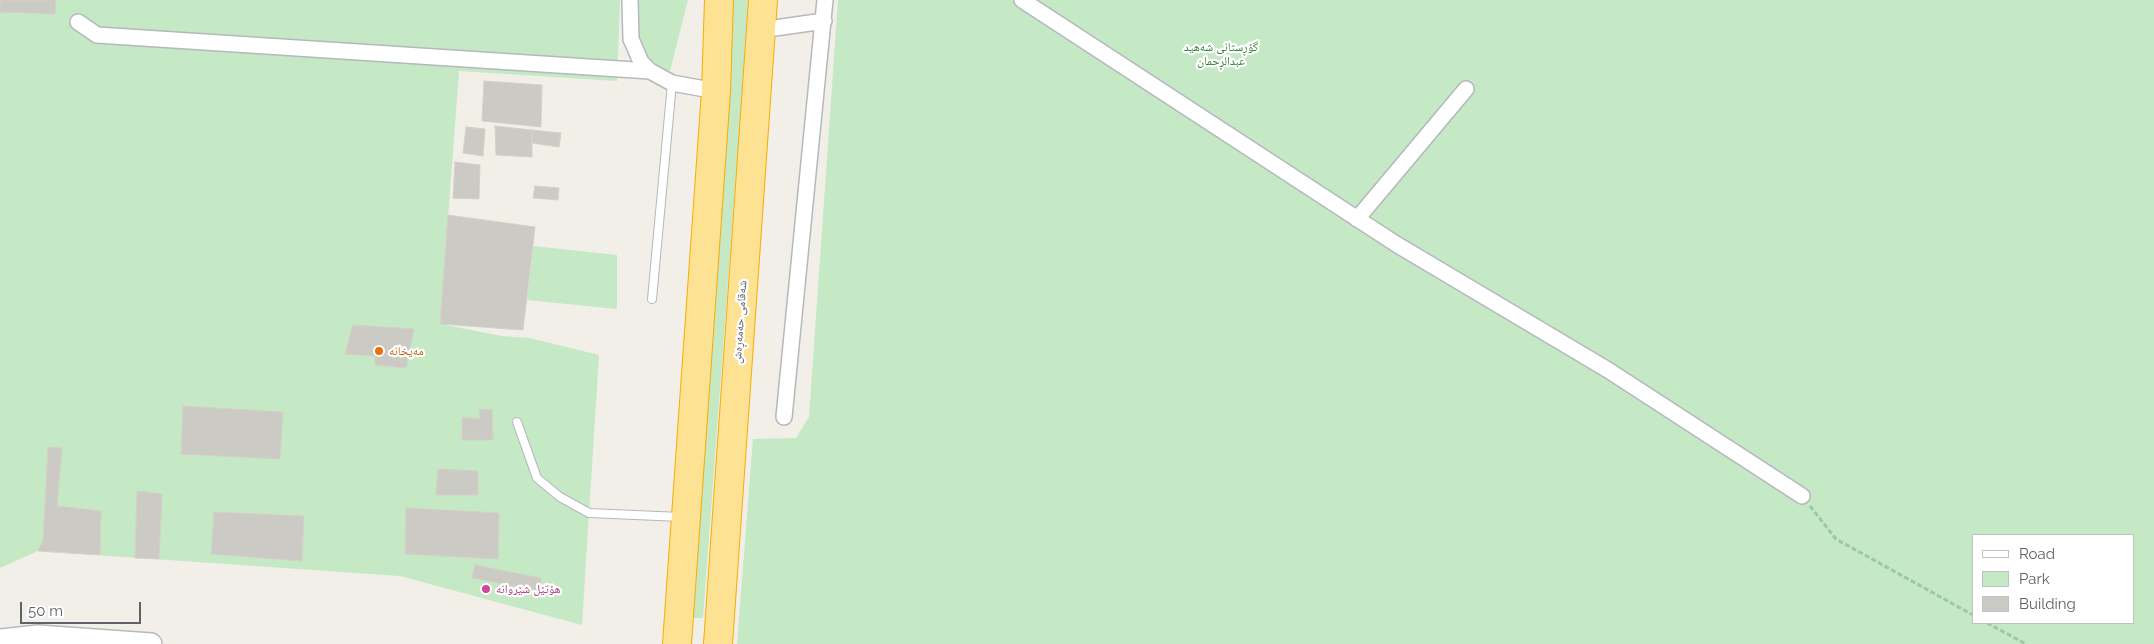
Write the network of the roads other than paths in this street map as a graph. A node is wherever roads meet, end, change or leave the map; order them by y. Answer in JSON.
{"nodes":[{"id":1,"x":630,"y":0,"type":"edge"},
{"id":2,"x":719,"y":0,"type":"edge"},
{"id":3,"x":763,"y":0,"type":"edge"},
{"id":4,"x":825,"y":0,"type":"edge"},
{"id":5,"x":1022,"y":0,"type":"edge"},
{"id":6,"x":824,"y":21,"type":"junction"},
{"id":7,"x":78,"y":22,"type":"dead end"},
{"id":8,"x":761,"y":30,"type":"junction"},
{"id":9,"x":650,"y":71,"type":"junction"},
{"id":10,"x":672,"y":83,"type":"junction"},
{"id":11,"x":1466,"y":89,"type":"dead end"},
{"id":12,"x":716,"y":91,"type":"junction"},
{"id":13,"x":1357,"y":219,"type":"junction"},
{"id":14,"x":652,"y":298,"type":"dead end"},
{"id":15,"x":784,"y":417,"type":"dead end"},
{"id":16,"x":517,"y":422,"type":"dead end"},
{"id":17,"x":1802,"y":496,"type":"road end"},
{"id":18,"x":688,"y":517,"type":"junction"},
{"id":19,"x":0,"y":640,"type":"edge"},
{"id":20,"x":151,"y":644,"type":"edge"},
{"id":21,"x":677,"y":644,"type":"edge"},
{"id":22,"x":718,"y":644,"type":"edge"}],
"edges":[{"from":1,"to":9,"type":"street"},
{"from":2,"to":12,"type":"highway"},
{"from":3,"to":8,"type":"highway","name":"شەقامی حەمەڕەش"},
{"from":4,"to":6,"type":"street"},
{"from":5,"to":13,"type":"street"},
{"from":6,"to":8,"type":"street"},
{"from":6,"to":15,"type":"street"},
{"from":7,"to":9,"type":"street"},
{"from":8,"to":22,"type":"highway","name":"شەقامی حەمەڕەش"},
{"from":9,"to":10,"type":"street"},
{"from":10,"to":12,"type":"street"},
{"from":10,"to":14,"type":"lane"},
{"from":11,"to":13,"type":"street"},
{"from":12,"to":18,"type":"highway"},
{"from":13,"to":17,"type":"street"},
{"from":16,"to":18,"type":"lane"},
{"from":18,"to":21,"type":"highway"},
{"from":19,"to":20,"type":"street"}]}
